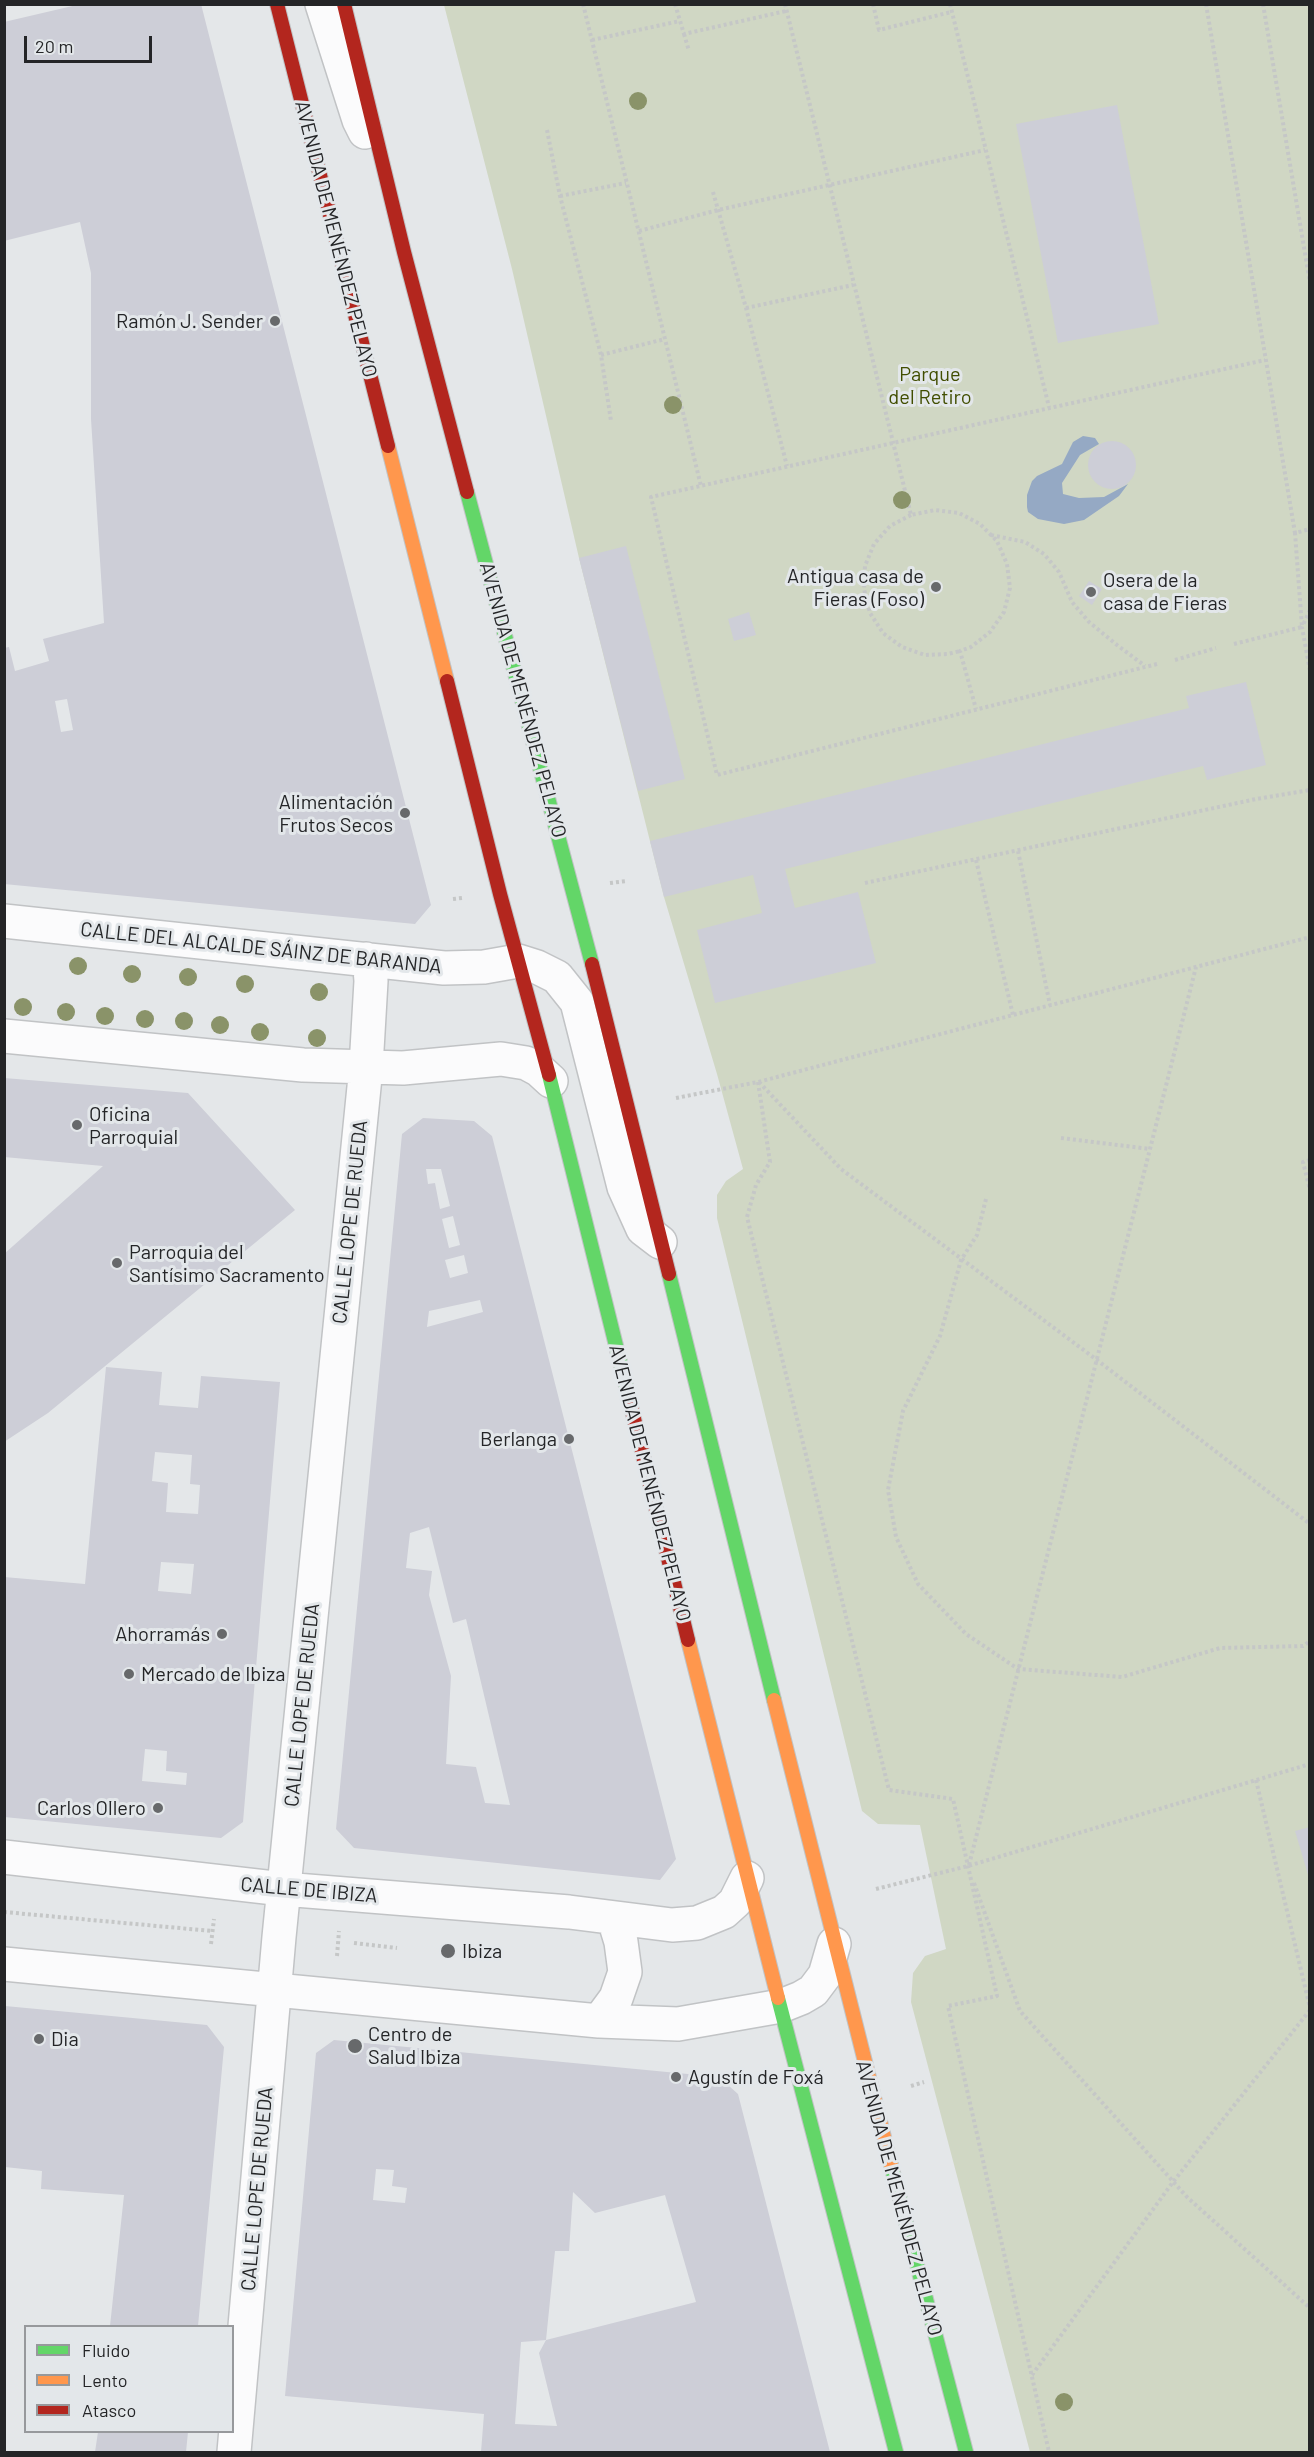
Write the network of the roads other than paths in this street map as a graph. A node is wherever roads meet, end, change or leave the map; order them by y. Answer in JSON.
{"nodes":[{"id":1,"x":277,"y":4,"type":"edge"},
{"id":2,"x":322,"y":4,"type":"edge"},
{"id":3,"x":344,"y":4,"type":"edge"},
{"id":4,"x":383,"y":158,"type":"junction"},
{"id":5,"x":4,"y":921,"type":"edge"},
{"id":6,"x":366,"y":959,"type":"junction"},
{"id":7,"x":518,"y":962,"type":"junction"},
{"id":8,"x":4,"y":1036,"type":"edge"},
{"id":9,"x":366,"y":1067,"type":"junction"},
{"id":10,"x":551,"y":1082,"type":"junction"},
{"id":11,"x":660,"y":1242,"type":"junction"},
{"id":12,"x":4,"y":1857,"type":"edge"},
{"id":13,"x":747,"y":1878,"type":"junction"},
{"id":14,"x":284,"y":1889,"type":"junction"},
{"id":15,"x":614,"y":1919,"type":"junction"},
{"id":16,"x":834,"y":1944,"type":"junction"},
{"id":17,"x":4,"y":1964,"type":"edge"},
{"id":18,"x":274,"y":1990,"type":"junction"},
{"id":19,"x":781,"y":2006,"type":"junction"},
{"id":20,"x":599,"y":2021,"type":"junction"},
{"id":21,"x":234,"y":2452,"type":"edge"},
{"id":22,"x":896,"y":2452,"type":"edge"},
{"id":23,"x":966,"y":2452,"type":"edge"}],
"edges":[{"from":1,"to":7,"type":"main road","name":"AVENIDA DE MENÉNDEZ PELAYO"},
{"from":2,"to":4,"type":"street","name":"AVENIDA DE MENÉNDEZ PELAYO"},
{"from":3,"to":4,"type":"main road","name":"AVENIDA DE MENÉNDEZ PELAYO"},
{"from":4,"to":11,"type":"main road","name":"AVENIDA DE MENÉNDEZ PELAYO"},
{"from":5,"to":6,"type":"street","name":"CALLE DEL ALCALDE SÁINZ DE BARANDA"},
{"from":6,"to":7,"type":"street","name":"CALLE DEL ALCALDE SÁINZ DE BARANDA"},
{"from":6,"to":9,"type":"street","name":"CALLE LOPE DE RUEDA"},
{"from":7,"to":10,"type":"main road","name":"AVENIDA DE MENÉNDEZ PELAYO"},
{"from":7,"to":11,"type":"street"},
{"from":8,"to":9,"type":"street"},
{"from":9,"to":10,"type":"street"},
{"from":9,"to":14,"type":"street","name":"CALLE LOPE DE RUEDA"},
{"from":10,"to":13,"type":"main road","name":"AVENIDA DE MENÉNDEZ PELAYO"},
{"from":11,"to":16,"type":"main road","name":"AVENIDA DE MENÉNDEZ PELAYO"},
{"from":12,"to":14,"type":"street","name":"CALLE DE IBIZA"},
{"from":13,"to":15,"type":"street","name":"CALLE DE IBIZA"},
{"from":13,"to":19,"type":"main road","name":"AVENIDA DE MENÉNDEZ PELAYO"},
{"from":14,"to":15,"type":"street","name":"CALLE DE IBIZA"},
{"from":14,"to":18,"type":"street","name":"CALLE LOPE DE RUEDA"},
{"from":15,"to":20,"type":"street"},
{"from":16,"to":19,"type":"street"},
{"from":16,"to":23,"type":"main road","name":"AVENIDA DE MENÉNDEZ PELAYO"},
{"from":17,"to":18,"type":"street"},
{"from":18,"to":20,"type":"street"},
{"from":18,"to":21,"type":"street","name":"CALLE LOPE DE RUEDA"},
{"from":19,"to":20,"type":"street"},
{"from":19,"to":22,"type":"main road","name":"AVENIDA DE MENÉNDEZ PELAYO"}]}
